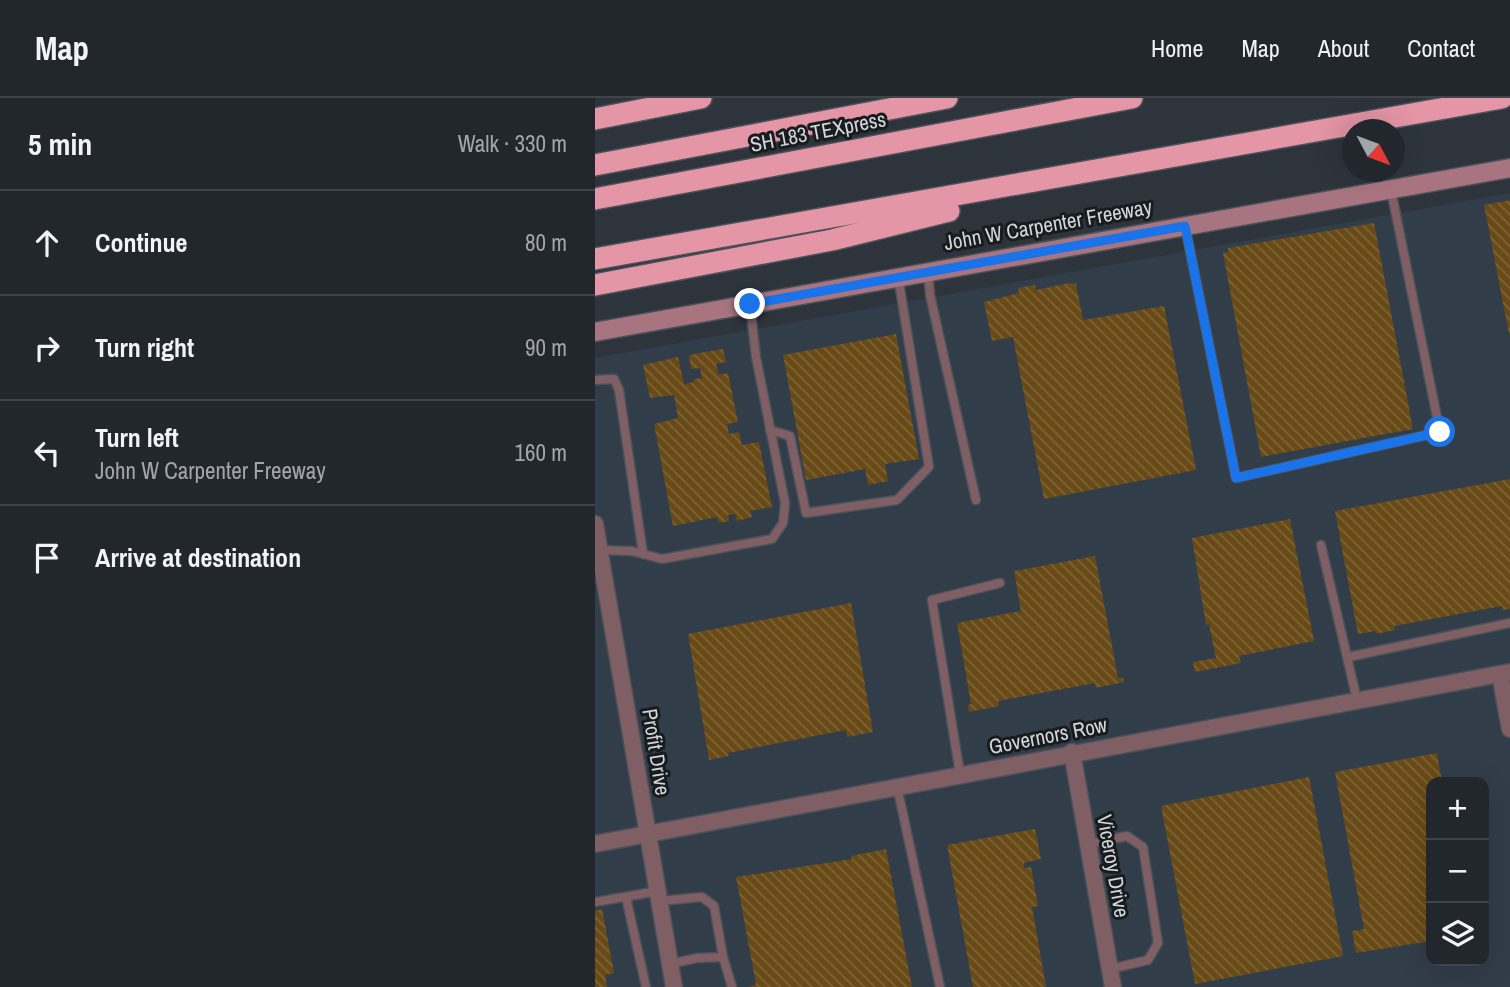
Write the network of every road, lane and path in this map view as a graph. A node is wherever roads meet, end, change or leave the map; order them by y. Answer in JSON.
{"nodes":[{"id":1,"x":701,"y":98,"type":"edge"},
{"id":2,"x":947,"y":98,"type":"edge"},
{"id":3,"x":1132,"y":98,"type":"edge"},
{"id":4,"x":1502,"y":98,"type":"edge"},
{"id":5,"x":595,"y":119,"type":"edge"},
{"id":6,"x":595,"y":164,"type":"edge"},
{"id":7,"x":1123,"y":167,"type":"junction"},
{"id":8,"x":1510,"y":168,"type":"edge"},
{"id":9,"x":1391,"y":190,"type":"junction"},
{"id":10,"x":595,"y":199,"type":"edge"},
{"id":11,"x":1185,"y":226,"type":"junction"},
{"id":12,"x":595,"y":259,"type":"edge"},
{"id":13,"x":928,"y":271,"type":"junction"},
{"id":14,"x":898,"y":276,"type":"junction"},
{"id":15,"x":595,"y":285,"type":"edge"},
{"id":16,"x":750,"y":304,"type":"junction"},
{"id":17,"x":595,"y":332,"type":"edge"},
{"id":18,"x":595,"y":380,"type":"edge"},
{"id":19,"x":770,"y":430,"type":"junction"},
{"id":20,"x":976,"y":500,"type":"dead end"},
{"id":21,"x":595,"y":524,"type":"edge"},
{"id":22,"x":1321,"y":545,"type":"dead end"},
{"id":23,"x":597,"y":550,"type":"edge"},
{"id":24,"x":643,"y":554,"type":"junction"},
{"id":25,"x":999,"y":583,"type":"dead end"},
{"id":26,"x":1510,"y":623,"type":"edge"},
{"id":27,"x":1348,"y":657,"type":"junction"},
{"id":28,"x":1505,"y":673,"type":"edge"},
{"id":29,"x":1357,"y":700,"type":"junction"},
{"id":30,"x":1510,"y":729,"type":"edge"},
{"id":31,"x":1072,"y":752,"type":"junction"},
{"id":32,"x":960,"y":774,"type":"junction"},
{"id":33,"x":897,"y":786,"type":"junction"},
{"id":34,"x":649,"y":834,"type":"junction"},
{"id":35,"x":595,"y":844,"type":"edge"},
{"id":36,"x":1088,"y":844,"type":"junction"},
{"id":37,"x":659,"y":896,"type":"junction"},
{"id":38,"x":626,"y":897,"type":"junction"},
{"id":39,"x":595,"y":902,"type":"edge"},
{"id":40,"x":723,"y":957,"type":"junction"},
{"id":41,"x":670,"y":964,"type":"junction"},
{"id":42,"x":1110,"y":969,"type":"junction"},
{"id":43,"x":646,"y":987,"type":"edge"},
{"id":44,"x":674,"y":987,"type":"edge"},
{"id":45,"x":732,"y":987,"type":"edge"},
{"id":46,"x":940,"y":987,"type":"edge"},
{"id":47,"x":1113,"y":987,"type":"edge"}],
"edges":[{"from":1,"to":5,"type":"highway"},
{"from":2,"to":6,"type":"highway","name":"SH 183 TEXpress"},
{"from":3,"to":10,"type":"highway","name":"SH 183 TEXpress"},
{"from":4,"to":7,"type":"highway","name":"John W Carpenter Freeway"},
{"from":7,"to":12,"type":"highway","name":"John W Carpenter Freeway"},
{"from":7,"to":15,"type":"highway"},
{"from":8,"to":9,"type":"main road","name":"John W Carpenter Freeway"},
{"from":9,"to":11,"type":"main road","name":"John W Carpenter Freeway"},
{"from":9,"to":11,"type":"lane"},
{"from":11,"to":13,"type":"main road","name":"John W Carpenter Freeway"},
{"from":13,"to":14,"type":"main road","name":"John W Carpenter Freeway"},
{"from":13,"to":20,"type":"lane"},
{"from":14,"to":16,"type":"main road","name":"John W Carpenter Freeway"},
{"from":14,"to":19,"type":"lane"},
{"from":16,"to":17,"type":"main road","name":"John W Carpenter Freeway"},
{"from":16,"to":19,"type":"lane"},
{"from":18,"to":24,"type":"lane"},
{"from":19,"to":24,"type":"lane"},
{"from":21,"to":23,"type":"street","name":"Profit Drive"},
{"from":22,"to":27,"type":"lane"},
{"from":23,"to":24,"type":"lane"},
{"from":23,"to":34,"type":"street","name":"Profit Drive"},
{"from":25,"to":32,"type":"lane"},
{"from":26,"to":27,"type":"lane"},
{"from":27,"to":29,"type":"lane"},
{"from":28,"to":29,"type":"street","name":"Governors Row"},
{"from":28,"to":30,"type":"street"},
{"from":29,"to":31,"type":"street","name":"Governors Row"},
{"from":31,"to":32,"type":"street","name":"Governors Row"},
{"from":31,"to":36,"type":"street","name":"Viceroy Drive"},
{"from":32,"to":33,"type":"street","name":"Governors Row"},
{"from":33,"to":34,"type":"street","name":"Governors Row"},
{"from":33,"to":46,"type":"lane"},
{"from":34,"to":35,"type":"street","name":"Governors Row"},
{"from":34,"to":37,"type":"street","name":"Profit Drive"},
{"from":36,"to":42,"type":"street","name":"Viceroy Drive"},
{"from":36,"to":42,"type":"lane"},
{"from":37,"to":38,"type":"lane"},
{"from":37,"to":40,"type":"lane"},
{"from":37,"to":41,"type":"street","name":"Profit Drive"},
{"from":38,"to":39,"type":"lane"},
{"from":38,"to":43,"type":"lane"},
{"from":40,"to":41,"type":"lane"},
{"from":40,"to":45,"type":"lane"},
{"from":41,"to":44,"type":"street","name":"Profit Drive"},
{"from":42,"to":47,"type":"street","name":"Viceroy Drive"}]}
